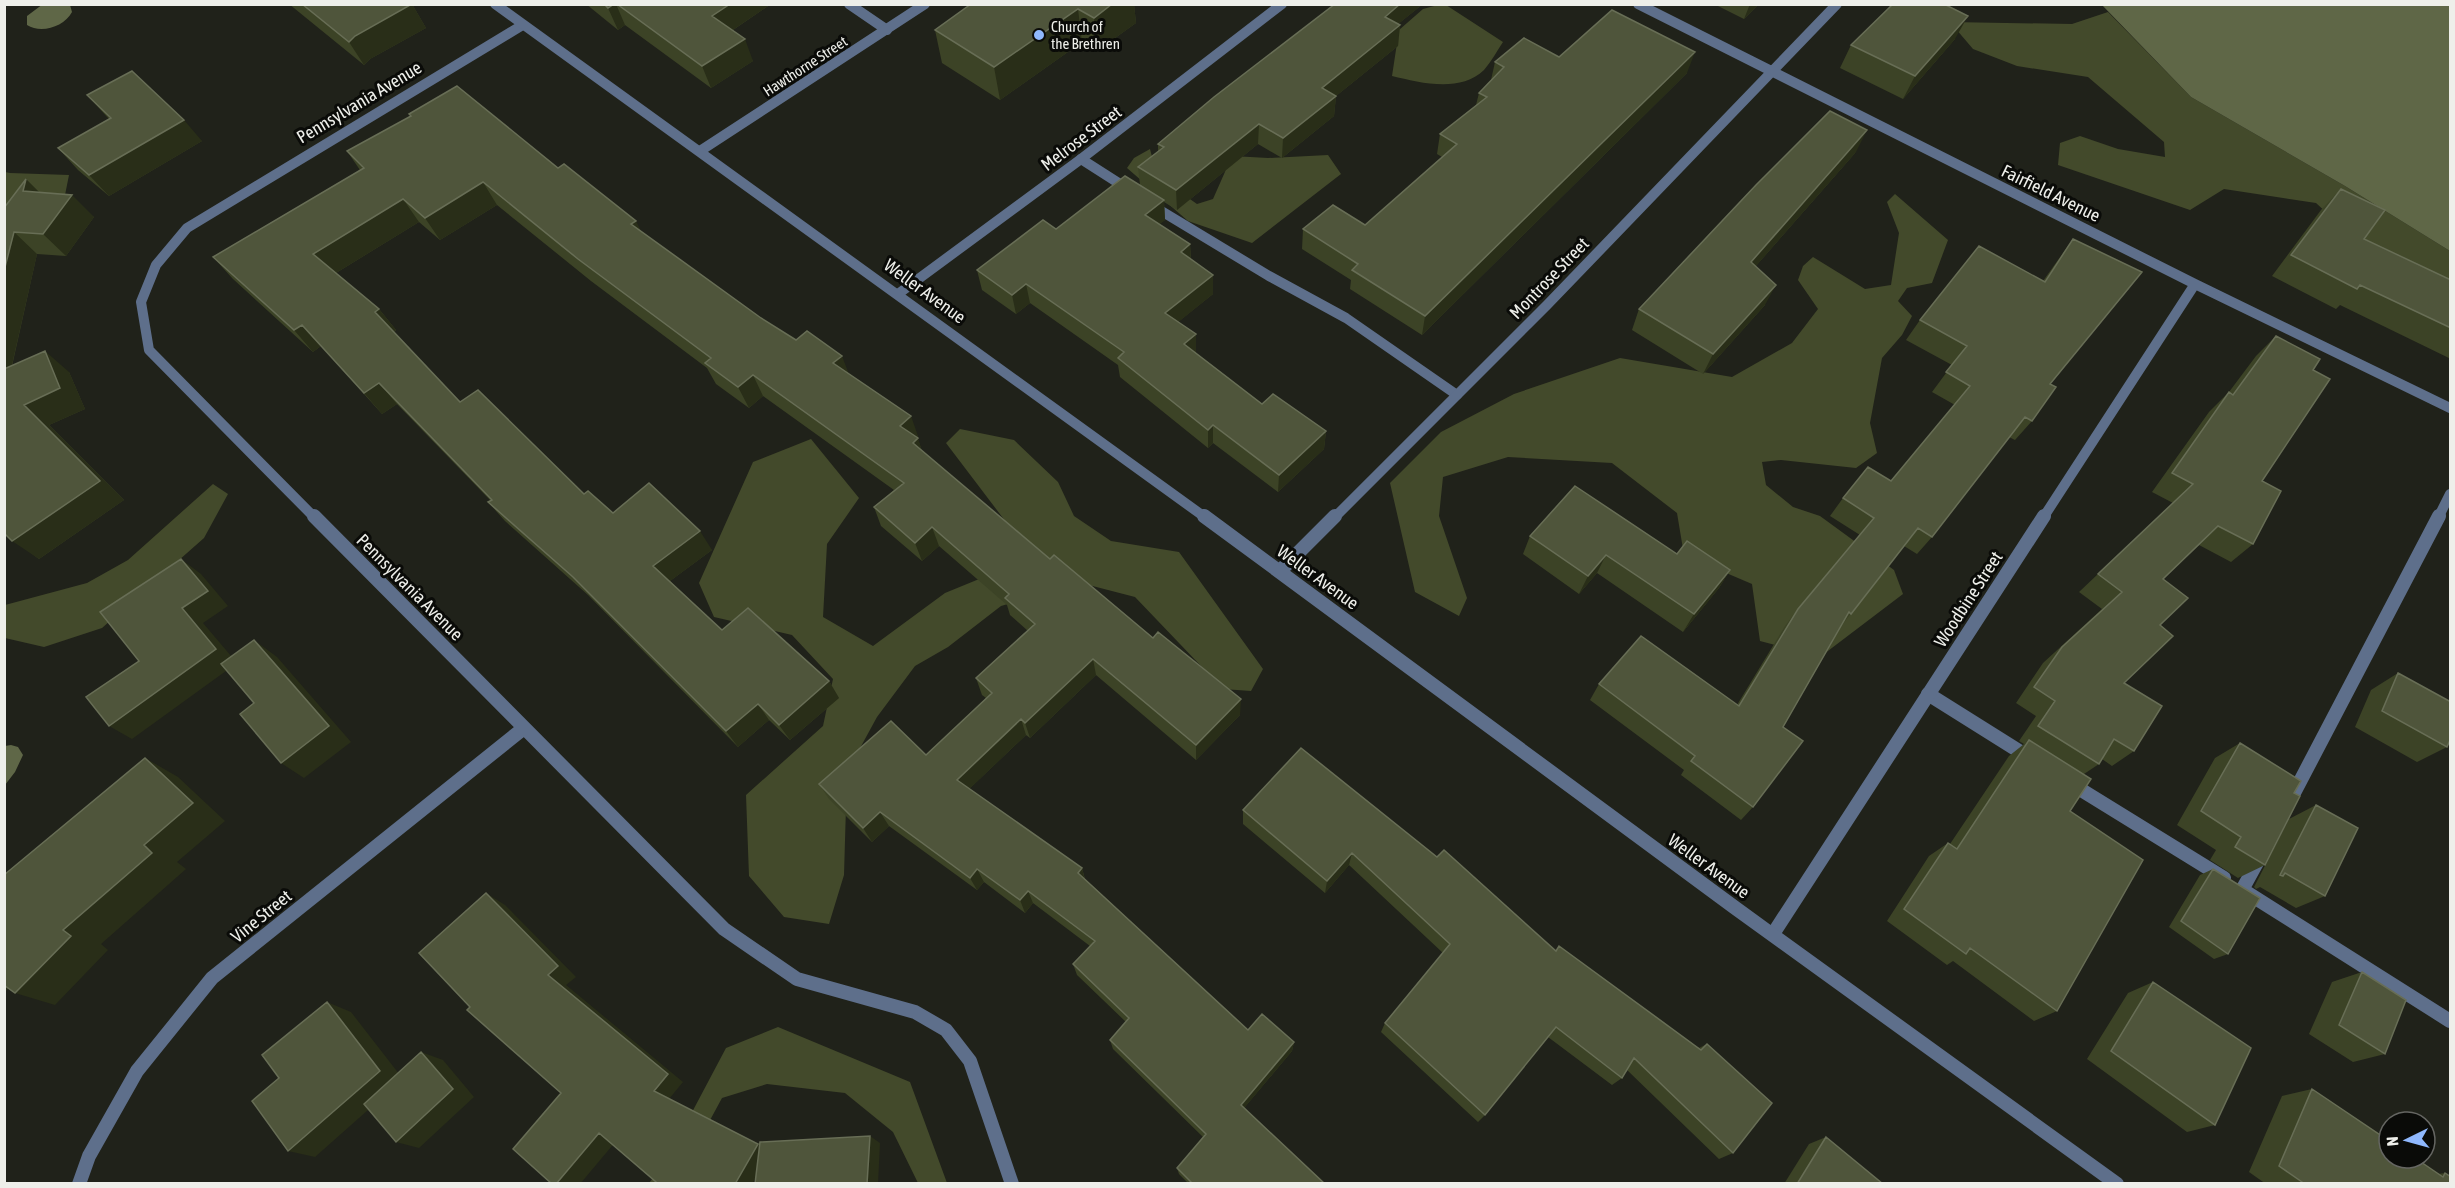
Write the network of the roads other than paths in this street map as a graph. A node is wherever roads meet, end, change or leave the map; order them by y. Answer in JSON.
{"nodes":[{"id":1,"x":495,"y":4,"type":"edge"},
{"id":2,"x":849,"y":4,"type":"edge"},
{"id":3,"x":925,"y":4,"type":"edge"},
{"id":4,"x":1282,"y":4,"type":"edge"},
{"id":5,"x":1638,"y":4,"type":"edge"},
{"id":6,"x":1837,"y":4,"type":"edge"},
{"id":7,"x":521,"y":26,"type":"junction"},
{"id":8,"x":887,"y":30,"type":"junction"},
{"id":9,"x":1770,"y":72,"type":"junction"},
{"id":10,"x":700,"y":151,"type":"junction"},
{"id":11,"x":1081,"y":159,"type":"junction"},
{"id":12,"x":1137,"y":195,"type":"edge"},
{"id":13,"x":1147,"y":202,"type":"edge"},
{"id":14,"x":2195,"y":284,"type":"junction"},
{"id":15,"x":898,"y":294,"type":"junction"},
{"id":16,"x":1456,"y":395,"type":"junction"},
{"id":17,"x":2451,"y":408,"type":"edge"},
{"id":18,"x":2451,"y":494,"type":"edge"},
{"id":19,"x":1280,"y":571,"type":"junction"},
{"id":20,"x":1928,"y":694,"type":"junction"},
{"id":21,"x":524,"y":728,"type":"junction"},
{"id":22,"x":2285,"y":808,"type":"edge"},
{"id":23,"x":2264,"y":849,"type":"edge"},
{"id":24,"x":2242,"y":890,"type":"junction"},
{"id":25,"x":1773,"y":934,"type":"junction"},
{"id":26,"x":2451,"y":1021,"type":"edge"},
{"id":27,"x":79,"y":1184,"type":"edge"},
{"id":28,"x":1012,"y":1184,"type":"edge"},
{"id":29,"x":2117,"y":1184,"type":"edge"}],
"edges":[{"from":1,"to":7,"type":"street","name":"Weller Avenue"},
{"from":2,"to":8,"type":"street"},
{"from":3,"to":8,"type":"street","name":"Hawthorne Street"},
{"from":4,"to":11,"type":"street","name":"Melrose Street"},
{"from":5,"to":9,"type":"street","name":"Fairfield Avenue"},
{"from":6,"to":9,"type":"street","name":"Montrose Street"},
{"from":7,"to":10,"type":"street","name":"Weller Avenue"},
{"from":7,"to":21,"type":"street","name":"Pennsylvania Avenue"},
{"from":8,"to":10,"type":"street","name":"Hawthorne Street"},
{"from":9,"to":14,"type":"street","name":"Fairfield Avenue"},
{"from":9,"to":16,"type":"street","name":"Montrose Street"},
{"from":10,"to":15,"type":"street","name":"Weller Avenue"},
{"from":11,"to":12,"type":"street"},
{"from":11,"to":15,"type":"street","name":"Melrose Street"},
{"from":13,"to":16,"type":"street"},
{"from":14,"to":17,"type":"street","name":"Fairfield Avenue"},
{"from":14,"to":20,"type":"street","name":"Woodbine Street"},
{"from":15,"to":19,"type":"street","name":"Weller Avenue"},
{"from":16,"to":19,"type":"street","name":"Montrose Street"},
{"from":18,"to":22,"type":"street"},
{"from":19,"to":25,"type":"street","name":"Weller Avenue"},
{"from":20,"to":24,"type":"street"},
{"from":20,"to":25,"type":"street","name":"Woodbine Street"},
{"from":21,"to":27,"type":"street","name":"Vine Street"},
{"from":21,"to":28,"type":"street","name":"Pennsylvania Avenue"},
{"from":23,"to":24,"type":"street"},
{"from":24,"to":26,"type":"street"},
{"from":25,"to":29,"type":"street","name":"Weller Avenue"}]}
